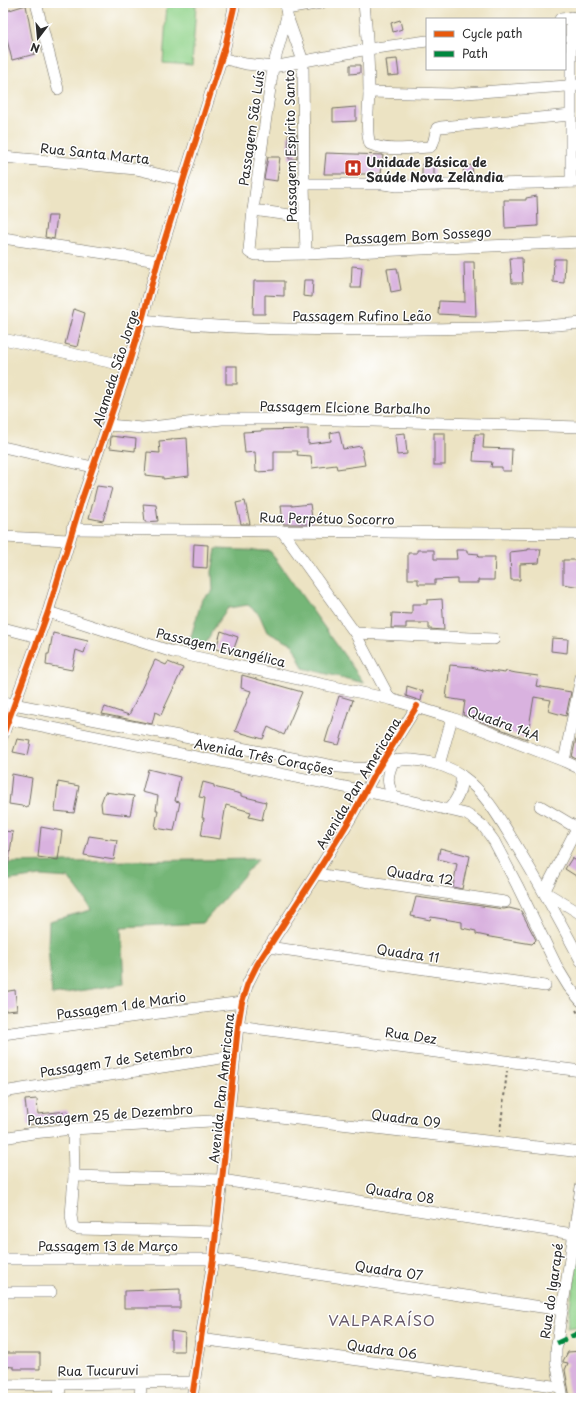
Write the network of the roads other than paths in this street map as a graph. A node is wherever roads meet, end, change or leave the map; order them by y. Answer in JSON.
{"nodes":[{"id":1,"x":36,"y":3,"type":"edge"},
{"id":2,"x":235,"y":3,"type":"edge"},
{"id":3,"x":322,"y":3,"type":"edge"},
{"id":4,"x":364,"y":3,"type":"edge"},
{"id":5,"x":287,"y":10,"type":"edge"},
{"id":6,"x":571,"y":18,"type":"edge"},
{"id":7,"x":426,"y":41,"type":"edge"},
{"id":8,"x":368,"y":49,"type":"junction"},
{"id":9,"x":221,"y":58,"type":"junction"},
{"id":10,"x":303,"y":61,"type":"junction"},
{"id":11,"x":273,"y":67,"type":"junction"},
{"id":12,"x":576,"y":85,"type":"edge"},
{"id":13,"x":58,"y":89,"type":"dead end"},
{"id":14,"x":369,"y":92,"type":"junction"},
{"id":15,"x":571,"y":115,"type":"junction"},
{"id":16,"x":3,"y":157,"type":"edge"},
{"id":17,"x":183,"y":180,"type":"junction"},
{"id":18,"x":576,"y":182,"type":"edge"},
{"id":19,"x":304,"y":184,"type":"junction"},
{"id":20,"x":253,"y":210,"type":"junction"},
{"id":21,"x":304,"y":217,"type":"junction"},
{"id":22,"x":3,"y":238,"type":"edge"},
{"id":23,"x":581,"y":242,"type":"edge"},
{"id":24,"x":306,"y":254,"type":"junction"},
{"id":25,"x":256,"y":255,"type":"joint"},
{"id":26,"x":158,"y":261,"type":"junction"},
{"id":27,"x":142,"y":320,"type":"junction"},
{"id":28,"x":581,"y":323,"type":"edge"},
{"id":29,"x":3,"y":339,"type":"edge"},
{"id":30,"x":128,"y":366,"type":"junction"},
{"id":31,"x":108,"y":425,"type":"junction"},
{"id":32,"x":581,"y":426,"type":"edge"},
{"id":33,"x":3,"y":447,"type":"edge"},
{"id":34,"x":93,"y":467,"type":"junction"},
{"id":35,"x":282,"y":531,"type":"junction"},
{"id":36,"x":581,"y":534,"type":"edge"},
{"id":37,"x":71,"y":535,"type":"junction"},
{"id":38,"x":3,"y":537,"type":"edge"},
{"id":39,"x":48,"y":612,"type":"junction"},
{"id":40,"x":3,"y":628,"type":"edge"},
{"id":41,"x":354,"y":633,"type":"junction"},
{"id":42,"x":38,"y":637,"type":"junction"},
{"id":43,"x":494,"y":639,"type":"dead end"},
{"id":44,"x":581,"y":677,"type":"edge"},
{"id":45,"x":390,"y":699,"type":"junction"},
{"id":46,"x":8,"y":703,"type":"edge"},
{"id":47,"x":417,"y":706,"type":"junction"},
{"id":48,"x":452,"y":718,"type":"junction"},
{"id":49,"x":6,"y":719,"type":"edge"},
{"id":50,"x":3,"y":735,"type":"edge"},
{"id":51,"x":394,"y":760,"type":"junction"},
{"id":52,"x":564,"y":760,"type":"junction"},
{"id":53,"x":380,"y":765,"type":"junction"},
{"id":54,"x":439,"y":765,"type":"junction"},
{"id":55,"x":581,"y":769,"type":"edge"},
{"id":56,"x":462,"y":775,"type":"junction"},
{"id":57,"x":365,"y":791,"type":"junction"},
{"id":58,"x":394,"y":797,"type":"junction"},
{"id":59,"x":540,"y":806,"type":"dead end"},
{"id":60,"x":448,"y":810,"type":"junction"},
{"id":61,"x":316,"y":874,"type":"junction"},
{"id":62,"x":544,"y":892,"type":"junction"},
{"id":63,"x":504,"y":902,"type":"dead end"},
{"id":64,"x":581,"y":914,"type":"edge"},
{"id":65,"x":268,"y":947,"type":"junction"},
{"id":66,"x":581,"y":961,"type":"edge"},
{"id":67,"x":544,"y":986,"type":"dead end"},
{"id":68,"x":581,"y":1001,"type":"edge"},
{"id":69,"x":242,"y":1002,"type":"junction"},
{"id":70,"x":238,"y":1026,"type":"junction"},
{"id":71,"x":3,"y":1034,"type":"edge"},
{"id":72,"x":234,"y":1056,"type":"junction"},
{"id":73,"x":581,"y":1071,"type":"edge"},
{"id":74,"x":3,"y":1092,"type":"edge"},
{"id":75,"x":225,"y":1117,"type":"junction"},
{"id":76,"x":73,"y":1129,"type":"junction"},
{"id":77,"x":3,"y":1138,"type":"edge"},
{"id":78,"x":581,"y":1152,"type":"edge"},
{"id":79,"x":74,"y":1176,"type":"junction"},
{"id":80,"x":222,"y":1180,"type":"junction"},
{"id":81,"x":581,"y":1188,"type":"edge"},
{"id":82,"x":216,"y":1232,"type":"junction"},
{"id":83,"x":574,"y":1234,"type":"junction"},
{"id":84,"x":3,"y":1259,"type":"edge"},
{"id":85,"x":213,"y":1259,"type":"junction"},
{"id":86,"x":3,"y":1292,"type":"edge"},
{"id":87,"x":51,"y":1292,"type":"dead end"},
{"id":88,"x":562,"y":1310,"type":"junction"},
{"id":89,"x":200,"y":1339,"type":"junction"},
{"id":90,"x":194,"y":1382,"type":"junction"},
{"id":91,"x":141,"y":1384,"type":"junction"},
{"id":92,"x":3,"y":1385,"type":"edge"},
{"id":93,"x":60,"y":1385,"type":"junction"},
{"id":94,"x":562,"y":1392,"type":"edge"},
{"id":95,"x":59,"y":1398,"type":"edge"},
{"id":96,"x":140,"y":1398,"type":"edge"},
{"id":97,"x":192,"y":1398,"type":"edge"}],
"edges":[{"from":1,"to":13,"type":"street"},
{"from":2,"to":9,"type":"street","name":"Alameda São Jorge"},
{"from":3,"to":5,"type":"street"},
{"from":4,"to":8,"type":"street"},
{"from":5,"to":10,"type":"street","name":"Passagem Espírito Santo"},
{"from":5,"to":11,"type":"street","name":"Passagem São Luís"},
{"from":6,"to":12,"type":"street"},
{"from":7,"to":8,"type":"street"},
{"from":8,"to":10,"type":"street"},
{"from":8,"to":14,"type":"street"},
{"from":9,"to":11,"type":"street"},
{"from":9,"to":17,"type":"street","name":"Alameda São Jorge"},
{"from":10,"to":11,"type":"street"},
{"from":10,"to":19,"type":"street","name":"Passagem Espírito Santo"},
{"from":11,"to":20,"type":"street","name":"Passagem São Luís"},
{"from":12,"to":14,"type":"street"},
{"from":12,"to":15,"type":"street"},
{"from":14,"to":15,"type":"street"},
{"from":15,"to":18,"type":"street"},
{"from":16,"to":17,"type":"street","name":"Rua Santa Marta"},
{"from":17,"to":26,"type":"street","name":"Alameda São Jorge"},
{"from":18,"to":19,"type":"street"},
{"from":19,"to":21,"type":"street","name":"Passagem Espírito Santo"},
{"from":20,"to":21,"type":"street"},
{"from":20,"to":25,"type":"street","name":"Passagem São Luís"},
{"from":21,"to":24,"type":"street","name":"Passagem Espírito Santo"},
{"from":22,"to":26,"type":"street"},
{"from":23,"to":24,"type":"street","name":"Passagem Bom Sossego"},
{"from":24,"to":25,"type":"street","name":"Passagem Bom Sossego"},
{"from":26,"to":27,"type":"street","name":"Alameda São Jorge"},
{"from":27,"to":28,"type":"street","name":"Passagem Rufino Leão"},
{"from":27,"to":30,"type":"street","name":"Alameda São Jorge"},
{"from":29,"to":30,"type":"street"},
{"from":30,"to":31,"type":"street","name":"Alameda São Jorge"},
{"from":31,"to":32,"type":"street","name":"Passagem Elcione Barbalho"},
{"from":31,"to":34,"type":"street","name":"Alameda São Jorge"},
{"from":33,"to":34,"type":"street"},
{"from":34,"to":37,"type":"street","name":"Alameda São Jorge"},
{"from":35,"to":36,"type":"street","name":"Rua Perpétuo Socorro"},
{"from":35,"to":37,"type":"street","name":"Rua Perpétuo Socorro"},
{"from":35,"to":41,"type":"street"},
{"from":37,"to":38,"type":"street","name":"Rua Perpétuo Socorro"},
{"from":37,"to":39,"type":"street","name":"Alameda São Jorge"},
{"from":39,"to":42,"type":"street","name":"Alameda São Jorge"},
{"from":39,"to":45,"type":"street","name":"Passagem Evangélica"},
{"from":40,"to":42,"type":"street"},
{"from":41,"to":43,"type":"street"},
{"from":41,"to":45,"type":"street"},
{"from":42,"to":46,"type":"street","name":"Alameda São Jorge"},
{"from":44,"to":52,"type":"street"},
{"from":45,"to":47,"type":"street","name":"Passagem Evangélica"},
{"from":46,"to":49,"type":"street","name":"Alameda São Jorge"},
{"from":46,"to":53,"type":"street","name":"Avenida Três Corações"},
{"from":47,"to":48,"type":"street","name":"Quadra 14A"},
{"from":47,"to":53,"type":"street","name":"Avenida Pan Americana"},
{"from":48,"to":52,"type":"street","name":"Quadra 14A"},
{"from":48,"to":54,"type":"street"},
{"from":49,"to":50,"type":"street","name":"Alameda São Jorge"},
{"from":49,"to":57,"type":"street","name":"Avenida Três Corações"},
{"from":51,"to":53,"type":"street","name":"Avenida Três Corações"},
{"from":51,"to":54,"type":"street","name":"Avenida Três Corações"},
{"from":51,"to":58,"type":"street"},
{"from":52,"to":55,"type":"street","name":"Quadra 14A"},
{"from":53,"to":57,"type":"street","name":"Avenida Pan Americana"},
{"from":54,"to":56,"type":"street","name":"Avenida Três Corações"},
{"from":56,"to":60,"type":"street"},
{"from":56,"to":62,"type":"street","name":"Avenida Três Corações"},
{"from":57,"to":58,"type":"street","name":"Avenida Três Corações"},
{"from":57,"to":61,"type":"street","name":"Avenida Pan Americana"},
{"from":58,"to":60,"type":"street","name":"Avenida Três Corações"},
{"from":59,"to":62,"type":"street"},
{"from":60,"to":68,"type":"street","name":"Avenida Três Corações"},
{"from":61,"to":63,"type":"street","name":"Quadra 12"},
{"from":61,"to":65,"type":"street","name":"Avenida Pan Americana"},
{"from":62,"to":64,"type":"street"},
{"from":62,"to":66,"type":"street","name":"Avenida Três Corações"},
{"from":65,"to":67,"type":"street","name":"Quadra 11"},
{"from":65,"to":69,"type":"street","name":"Avenida Pan Americana"},
{"from":69,"to":70,"type":"street","name":"Avenida Pan Americana"},
{"from":69,"to":71,"type":"street","name":"Passagem 1 de Mario"},
{"from":70,"to":72,"type":"street","name":"Avenida Pan Americana"},
{"from":70,"to":73,"type":"street","name":"Rua Dez"},
{"from":72,"to":74,"type":"street","name":"Passagem 7 de Setembro"},
{"from":72,"to":75,"type":"street","name":"Avenida Pan Americana"},
{"from":75,"to":76,"type":"street","name":"Passagem 25 de Dezembro"},
{"from":75,"to":78,"type":"street","name":"Quadra 09"},
{"from":75,"to":80,"type":"street","name":"Avenida Pan Americana"},
{"from":76,"to":77,"type":"street","name":"Passagem 25 de Dezembro"},
{"from":76,"to":79,"type":"street"},
{"from":79,"to":80,"type":"street","name":"Quadra 08"},
{"from":79,"to":82,"type":"street"},
{"from":80,"to":82,"type":"street","name":"Avenida Pan Americana"},
{"from":80,"to":83,"type":"street","name":"Quadra 08"},
{"from":81,"to":83,"type":"street","name":"Rua do Igarapé"},
{"from":82,"to":85,"type":"street","name":"Avenida Pan Americana"},
{"from":83,"to":88,"type":"street","name":"Rua do Igarapé"},
{"from":84,"to":85,"type":"street","name":"Passagem 13 de Março"},
{"from":85,"to":88,"type":"street","name":"Quadra 07"},
{"from":85,"to":89,"type":"street","name":"Avenida Pan Americana"},
{"from":86,"to":87,"type":"street"},
{"from":88,"to":94,"type":"street","name":"Rua do Igarapé"},
{"from":89,"to":90,"type":"street","name":"Avenida Pan Americana"},
{"from":89,"to":94,"type":"street","name":"Quadra 06"},
{"from":90,"to":91,"type":"street","name":"Rua Tucuruvi"},
{"from":90,"to":97,"type":"street","name":"Avenida Pan Americana"},
{"from":91,"to":93,"type":"street","name":"Rua Tucuruvi"},
{"from":91,"to":96,"type":"street"},
{"from":92,"to":93,"type":"street","name":"Rua Tucuruvi"},
{"from":93,"to":95,"type":"street"}]}
